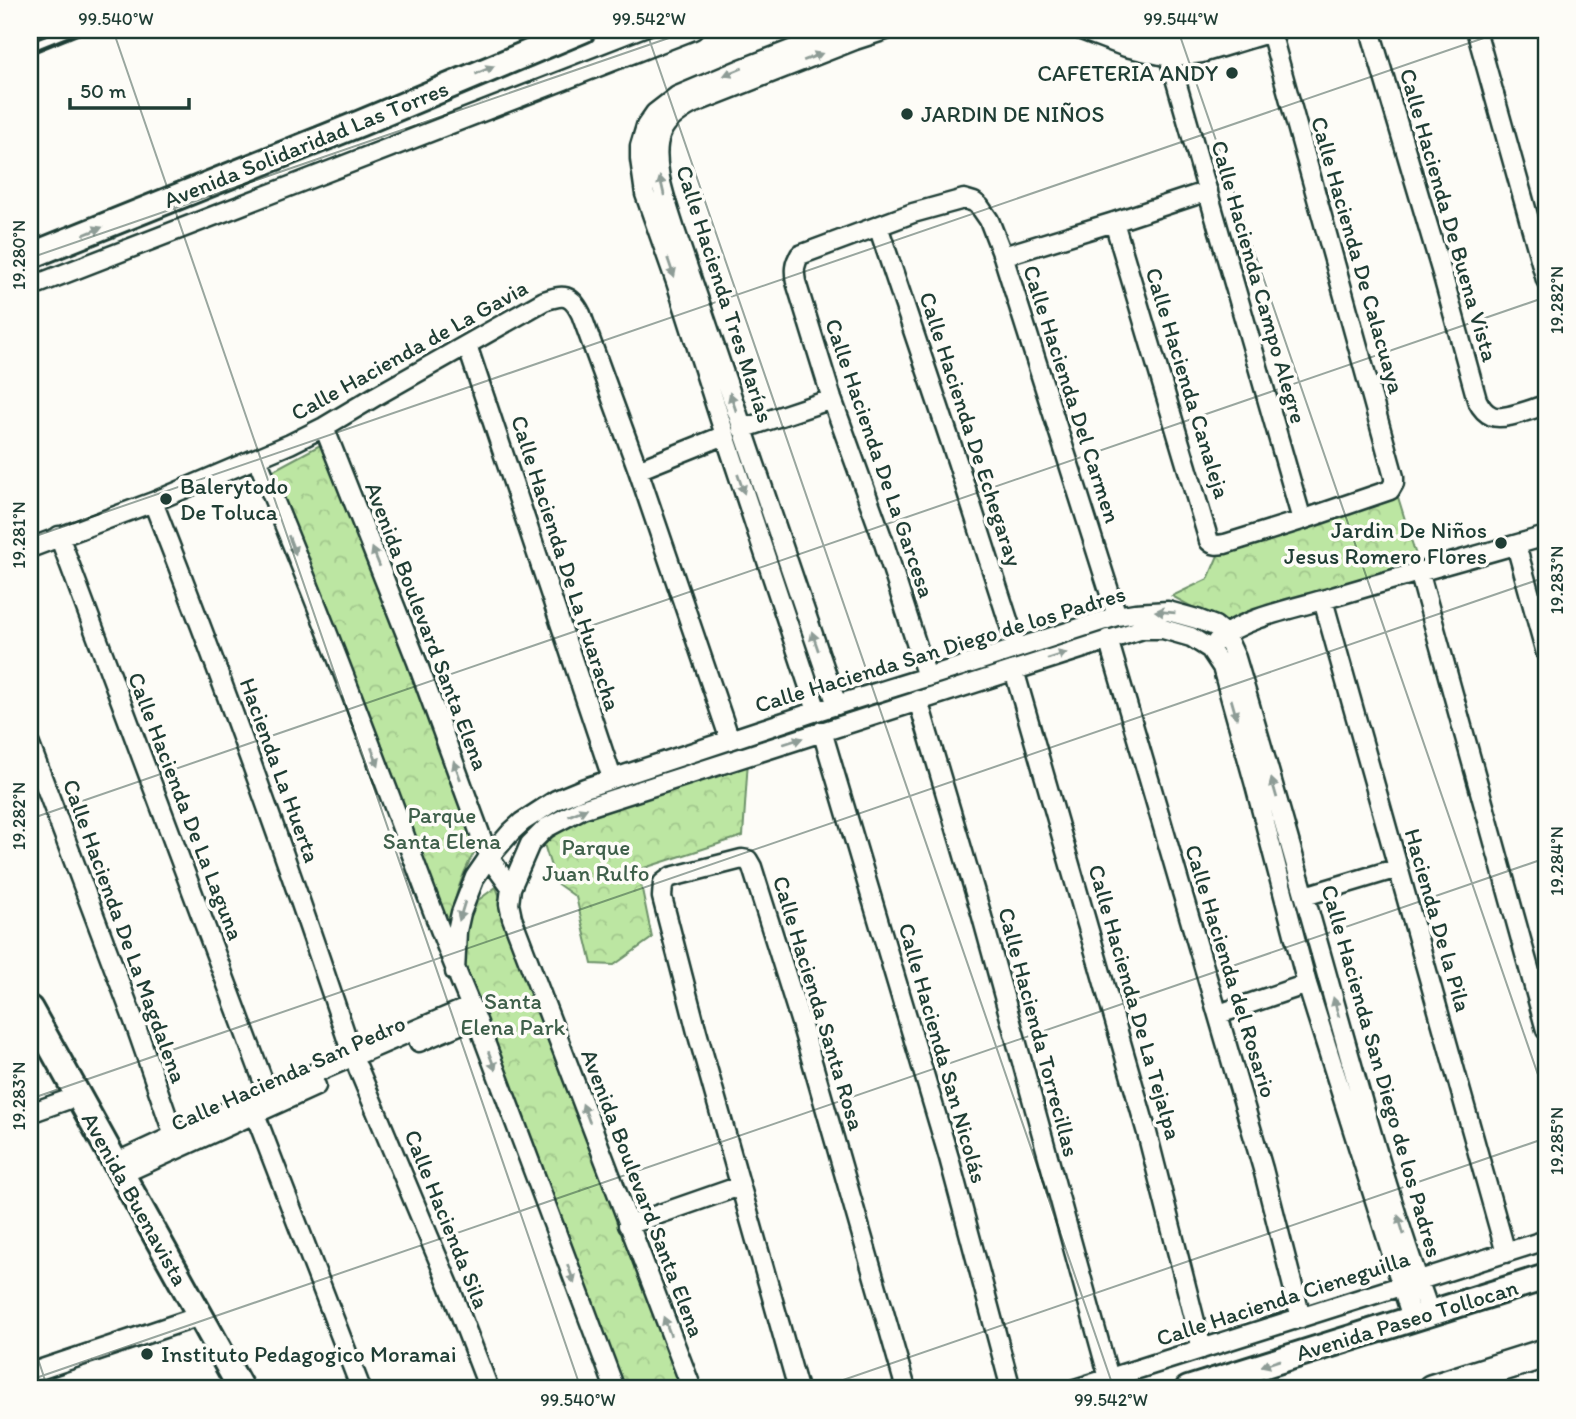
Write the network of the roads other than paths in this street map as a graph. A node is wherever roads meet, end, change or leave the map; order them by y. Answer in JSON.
{"nodes":[{"id":1,"x":583,"y":30,"type":"edge"},
{"id":2,"x":693,"y":30,"type":"edge"},
{"id":3,"x":843,"y":30,"type":"edge"},
{"id":4,"x":886,"y":30,"type":"edge"},
{"id":5,"x":1082,"y":30,"type":"edge"},
{"id":6,"x":1128,"y":30,"type":"edge"},
{"id":7,"x":1228,"y":30,"type":"edge"},
{"id":8,"x":1370,"y":30,"type":"edge"},
{"id":9,"x":1476,"y":30,"type":"edge"},
{"id":10,"x":1274,"y":31,"type":"edge"},
{"id":11,"x":1169,"y":57,"type":"junction"},
{"id":12,"x":653,"y":130,"type":"junction"},
{"id":13,"x":1208,"y":191,"type":"junction"},
{"id":14,"x":1114,"y":222,"type":"junction"},
{"id":15,"x":878,"y":226,"type":"junction"},
{"id":16,"x":1003,"y":256,"type":"junction"},
{"id":17,"x":30,"y":257,"type":"edge"},
{"id":18,"x":1546,"y":280,"type":"edge"},
{"id":19,"x":30,"y":287,"type":"edge"},
{"id":20,"x":467,"y":345,"type":"junction"},
{"id":21,"x":712,"y":365,"type":"junction"},
{"id":22,"x":832,"y":399,"type":"junction"},
{"id":23,"x":1546,"y":405,"type":"edge"},
{"id":24,"x":324,"y":427,"type":"junction"},
{"id":25,"x":742,"y":429,"type":"junction"},
{"id":26,"x":724,"y":435,"type":"junction"},
{"id":27,"x":257,"y":459,"type":"junction"},
{"id":28,"x":638,"y":470,"type":"junction"},
{"id":29,"x":153,"y":502,"type":"junction"},
{"id":30,"x":773,"y":519,"type":"junction"},
{"id":31,"x":1302,"y":520,"type":"junction"},
{"id":32,"x":755,"y":526,"type":"junction"},
{"id":33,"x":59,"y":536,"type":"junction"},
{"id":34,"x":1546,"y":536,"type":"edge"},
{"id":35,"x":1516,"y":545,"type":"junction"},
{"id":36,"x":30,"y":548,"type":"edge"},
{"id":37,"x":1419,"y":571,"type":"junction"},
{"id":38,"x":1323,"y":600,"type":"junction"},
{"id":39,"x":1118,"y":616,"type":"junction"},
{"id":40,"x":1225,"y":634,"type":"junction"},
{"id":41,"x":1108,"y":639,"type":"junction"},
{"id":42,"x":1017,"y":648,"type":"junction"},
{"id":43,"x":1210,"y":649,"type":"junction"},
{"id":44,"x":1546,"y":653,"type":"edge"},
{"id":45,"x":1014,"y":670,"type":"junction"},
{"id":46,"x":978,"y":671,"type":"junction"},
{"id":47,"x":927,"y":677,"type":"junction"},
{"id":48,"x":918,"y":700,"type":"junction"},
{"id":49,"x":836,"y":705,"type":"junction"},
{"id":50,"x":817,"y":711,"type":"junction"},
{"id":51,"x":822,"y":731,"type":"junction"},
{"id":52,"x":730,"y":740,"type":"junction"},
{"id":53,"x":30,"y":745,"type":"edge"},
{"id":54,"x":682,"y":756,"type":"junction"},
{"id":55,"x":689,"y":775,"type":"junction"},
{"id":56,"x":612,"y":778,"type":"junction"},
{"id":57,"x":1283,"y":817,"type":"junction"},
{"id":58,"x":1265,"y":825,"type":"junction"},
{"id":59,"x":491,"y":856,"type":"junction"},
{"id":60,"x":1398,"y":868,"type":"junction"},
{"id":61,"x":511,"y":888,"type":"junction"},
{"id":62,"x":1305,"y":896,"type":"junction"},
{"id":63,"x":455,"y":972,"type":"junction"},
{"id":64,"x":1307,"y":984,"type":"junction"},
{"id":65,"x":30,"y":1009,"type":"edge"},
{"id":66,"x":473,"y":1012,"type":"junction"},
{"id":67,"x":1219,"y":1014,"type":"junction"},
{"id":68,"x":1546,"y":1031,"type":"edge"},
{"id":69,"x":356,"y":1062,"type":"junction"},
{"id":70,"x":312,"y":1081,"type":"junction"},
{"id":71,"x":1359,"y":1090,"type":"junction"},
{"id":72,"x":268,"y":1094,"type":"junction"},
{"id":73,"x":78,"y":1096,"type":"junction"},
{"id":74,"x":1342,"y":1096,"type":"junction"},
{"id":75,"x":30,"y":1113,"type":"edge"},
{"id":76,"x":255,"y":1114,"type":"junction"},
{"id":77,"x":174,"y":1136,"type":"junction"},
{"id":78,"x":118,"y":1168,"type":"junction"},
{"id":79,"x":740,"y":1186,"type":"junction"},
{"id":80,"x":628,"y":1225,"type":"junction"},
{"id":81,"x":1546,"y":1240,"type":"edge"},
{"id":82,"x":1506,"y":1253,"type":"junction"},
{"id":83,"x":1546,"y":1277,"type":"edge"},
{"id":84,"x":1409,"y":1283,"type":"junction"},
{"id":85,"x":200,"y":1316,"type":"junction"},
{"id":86,"x":1421,"y":1316,"type":"junction"},
{"id":87,"x":1301,"y":1318,"type":"junction"},
{"id":88,"x":1202,"y":1349,"type":"junction"},
{"id":89,"x":1546,"y":1353,"type":"edge"},
{"id":90,"x":30,"y":1373,"type":"edge"},
{"id":91,"x":1109,"y":1378,"type":"junction"},
{"id":92,"x":241,"y":1389,"type":"edge"},
{"id":93,"x":361,"y":1389,"type":"edge"},
{"id":94,"x":489,"y":1389,"type":"edge"},
{"id":95,"x":615,"y":1389,"type":"edge"},
{"id":96,"x":692,"y":1389,"type":"edge"},
{"id":97,"x":798,"y":1389,"type":"edge"},
{"id":98,"x":906,"y":1389,"type":"edge"},
{"id":99,"x":1011,"y":1389,"type":"edge"},
{"id":100,"x":1075,"y":1389,"type":"edge"},
{"id":101,"x":1188,"y":1389,"type":"edge"},
{"id":102,"x":1432,"y":1389,"type":"edge"}],
"edges":[{"from":17,"to":1,"type":"main road","name":"Avenida Solidaridad Las Torres","one_way":true},
{"from":2,"to":19,"type":"street"},
{"from":3,"to":12,"type":"street","one_way":true},
{"from":12,"to":4,"type":"street","one_way":true},
{"from":5,"to":11,"type":"street"},
{"from":6,"to":7,"type":"street"},
{"from":8,"to":23,"type":"street","name":"Calle Hacienda De Buena Vista"},
{"from":9,"to":18,"type":"street"},
{"from":10,"to":11,"type":"street"},
{"from":10,"to":31,"type":"street","name":"Calle Hacienda De Calacuaya"},
{"from":11,"to":13,"type":"street","name":"Calle Hacienda Campo Alegre"},
{"from":12,"to":21,"type":"street","name":"Calle Hacienda Tres Marías"},
{"from":13,"to":14,"type":"street"},
{"from":13,"to":31,"type":"street","name":"Calle Hacienda Campo Alegre"},
{"from":14,"to":16,"type":"street"},
{"from":14,"to":31,"type":"street","name":"Calle Hacienda Canaleja"},
{"from":15,"to":16,"type":"street","name":"Calle Hacienda Del Carmen"},
{"from":15,"to":22,"type":"street","name":"Calle Hacienda De La Garcesa"},
{"from":15,"to":42,"type":"street","name":"Calle Hacienda De Echegaray"},
{"from":16,"to":39,"type":"street","name":"Calle Hacienda Del Carmen"},
{"from":20,"to":24,"type":"street","name":"Calle Hacienda de La Gavia"},
{"from":20,"to":28,"type":"street","name":"Calle Hacienda de La Gavia"},
{"from":20,"to":56,"type":"street","name":"Calle Hacienda De La Huaracha"},
{"from":25,"to":21,"type":"street","name":"Calle Hacienda Tres Marías","one_way":true},
{"from":21,"to":26,"type":"street","name":"Calle Hacienda Tres Marías"},
{"from":22,"to":25,"type":"street"},
{"from":22,"to":47,"type":"street","name":"Calle Hacienda De La Garcesa"},
{"from":24,"to":27,"type":"street","name":"Calle Hacienda de La Gavia"},
{"from":59,"to":24,"type":"street","name":"Avenida Boulevard Santa Elena","one_way":true},
{"from":25,"to":30,"type":"street","name":"Calle Hacienda Tres Marías"},
{"from":26,"to":28,"type":"street"},
{"from":26,"to":32,"type":"street","name":"Calle Hacienda Tres Marías","one_way":true},
{"from":27,"to":29,"type":"street","name":"Calle Hacienda de La Gavia"},
{"from":27,"to":63,"type":"street","one_way":true},
{"from":28,"to":52,"type":"street","name":"Calle Hacienda de La Gavia"},
{"from":29,"to":33,"type":"street","name":"Calle Hacienda de La Gavia"},
{"from":29,"to":69,"type":"street","name":"Hacienda La Huerta"},
{"from":30,"to":32,"type":"street"},
{"from":49,"to":30,"type":"street","name":"Calle Hacienda Tres Marías","one_way":true},
{"from":32,"to":50,"type":"street","name":"Calle Hacienda Tres Marías"},
{"from":33,"to":36,"type":"street","name":"Calle Hacienda de La Gavia"},
{"from":33,"to":72,"type":"street","name":"Calle Hacienda De La Laguna"},
{"from":34,"to":35,"type":"street"},
{"from":35,"to":37,"type":"street"},
{"from":35,"to":44,"type":"street"},
{"from":37,"to":38,"type":"street"},
{"from":37,"to":68,"type":"street"},
{"from":38,"to":40,"type":"street"},
{"from":38,"to":60,"type":"street","name":"Hacienda De la Pila"},
{"from":40,"to":39,"type":"street","name":"Calle Hacienda San Diego de los Padres","one_way":true},
{"from":39,"to":42,"type":"street","name":"Calle Hacienda San Diego de los Padres"},
{"from":40,"to":43,"type":"street"},
{"from":57,"to":40,"type":"street","name":"Calle Hacienda San Diego de los Padres","one_way":true},
{"from":41,"to":43,"type":"street","name":"Calle Hacienda San Diego de los Padres"},
{"from":45,"to":41,"type":"street","name":"Calle Hacienda San Diego de los Padres","one_way":true},
{"from":41,"to":67,"type":"street","name":"Calle Hacienda del Rosario"},
{"from":42,"to":46,"type":"street","name":"Calle Hacienda San Diego de los Padres"},
{"from":43,"to":58,"type":"street","name":"Calle Hacienda San Diego de los Padres","one_way":true},
{"from":45,"to":46,"type":"street","name":"Calle Hacienda San Diego de los Padres"},
{"from":45,"to":88,"type":"street","name":"Calle Hacienda De La Tejalpa"},
{"from":46,"to":47,"type":"street","name":"Calle Hacienda San Diego de los Padres"},
{"from":46,"to":48,"type":"street","name":"Calle Hacienda San Diego de los Padres"},
{"from":47,"to":49,"type":"street","name":"Calle Hacienda San Diego de los Padres"},
{"from":48,"to":51,"type":"street","name":"Calle Hacienda San Diego de los Padres"},
{"from":48,"to":91,"type":"street","name":"Calle Hacienda Torrecillas"},
{"from":49,"to":50,"type":"street","name":"Calle Hacienda San Diego de los Padres"},
{"from":50,"to":52,"type":"street","name":"Calle Hacienda San Diego de los Padres"},
{"from":55,"to":51,"type":"street","name":"Calle Hacienda San Diego de los Padres","one_way":true},
{"from":51,"to":99,"type":"street","name":"Calle Hacienda San Nicolás"},
{"from":52,"to":54,"type":"street","name":"Calle Hacienda San Diego de los Padres"},
{"from":53,"to":77,"type":"street","name":"Calle Hacienda De La Magdalena"},
{"from":54,"to":55,"type":"street"},
{"from":54,"to":56,"type":"street","name":"Calle Hacienda San Diego de los Padres"},
{"from":61,"to":55,"type":"street","name":"Calle Hacienda San Diego de los Padres","one_way":true},
{"from":56,"to":59,"type":"street","name":"Calle Hacienda San Diego de los Padres"},
{"from":57,"to":58,"type":"street"},
{"from":57,"to":62,"type":"street","name":"Calle Hacienda San Diego de los Padres"},
{"from":58,"to":64,"type":"street","name":"Calle Hacienda San Diego de los Padres"},
{"from":59,"to":61,"type":"street","name":"Avenida Boulevard Santa Elena"},
{"from":59,"to":63,"type":"street","name":"Calle Hacienda San Diego de los Padres","one_way":true},
{"from":60,"to":62,"type":"street"},
{"from":60,"to":82,"type":"street","name":"Hacienda De la Pila"},
{"from":80,"to":61,"type":"street","name":"Avenida Boulevard Santa Elena","one_way":true},
{"from":71,"to":62,"type":"street","name":"Calle Hacienda San Diego de los Padres","one_way":true},
{"from":63,"to":66,"type":"street"},
{"from":64,"to":67,"type":"street"},
{"from":64,"to":74,"type":"street","name":"Calle Hacienda San Diego de los Padres"},
{"from":65,"to":73,"type":"main road","name":"Avenida Buenavista"},
{"from":66,"to":69,"type":"street","name":"Calle Hacienda San Pedro"},
{"from":66,"to":95,"type":"street","one_way":true},
{"from":67,"to":87,"type":"street","name":"Calle Hacienda del Rosario"},
{"from":69,"to":70,"type":"street","name":"Calle Hacienda San Pedro"},
{"from":69,"to":94,"type":"street","name":"Calle Hacienda Sila"},
{"from":70,"to":72,"type":"street","name":"Calle Hacienda San Pedro"},
{"from":70,"to":76,"type":"street","name":"Calle Hacienda San Pedro"},
{"from":71,"to":74,"type":"street"},
{"from":84,"to":71,"type":"street","name":"Calle Hacienda San Diego de los Padres","one_way":true},
{"from":72,"to":77,"type":"street","name":"Calle Hacienda San Pedro"},
{"from":73,"to":75,"type":"street"},
{"from":73,"to":78,"type":"main road","name":"Avenida Buenavista"},
{"from":74,"to":84,"type":"street","name":"Calle Hacienda San Diego de los Padres"},
{"from":76,"to":78,"type":"street","name":"Calle Hacienda San Pedro"},
{"from":76,"to":93,"type":"street"},
{"from":77,"to":78,"type":"street","name":"Calle Hacienda San Pedro"},
{"from":78,"to":85,"type":"main road","name":"Avenida Buenavista"},
{"from":79,"to":80,"type":"street"},
{"from":79,"to":97,"type":"street","name":"Calle Hacienda Santa Rosa"},
{"from":79,"to":98,"type":"street","name":"Calle Hacienda Santa Rosa"},
{"from":96,"to":80,"type":"street","name":"Avenida Boulevard Santa Elena","one_way":true},
{"from":81,"to":82,"type":"street","name":"Calle Hacienda Cieneguilla"},
{"from":82,"to":84,"type":"street","name":"Calle Hacienda Cieneguilla"},
{"from":83,"to":86,"type":"main road","name":"Avenida Paseo Tollocan"},
{"from":84,"to":86,"type":"street","name":"Calle Hacienda San Diego de los Padres"},
{"from":84,"to":87,"type":"street","name":"Calle Hacienda Cieneguilla"},
{"from":85,"to":90,"type":"street"},
{"from":85,"to":92,"type":"main road","name":"Avenida Buenavista"},
{"from":86,"to":101,"type":"main road","name":"Avenida Paseo Tollocan","one_way":true},
{"from":87,"to":88,"type":"street","name":"Calle Hacienda Cieneguilla"},
{"from":88,"to":91,"type":"street","name":"Calle Hacienda Cieneguilla"},
{"from":89,"to":102,"type":"highway"},
{"from":91,"to":100,"type":"street","name":"Calle Hacienda Cieneguilla"}]}
